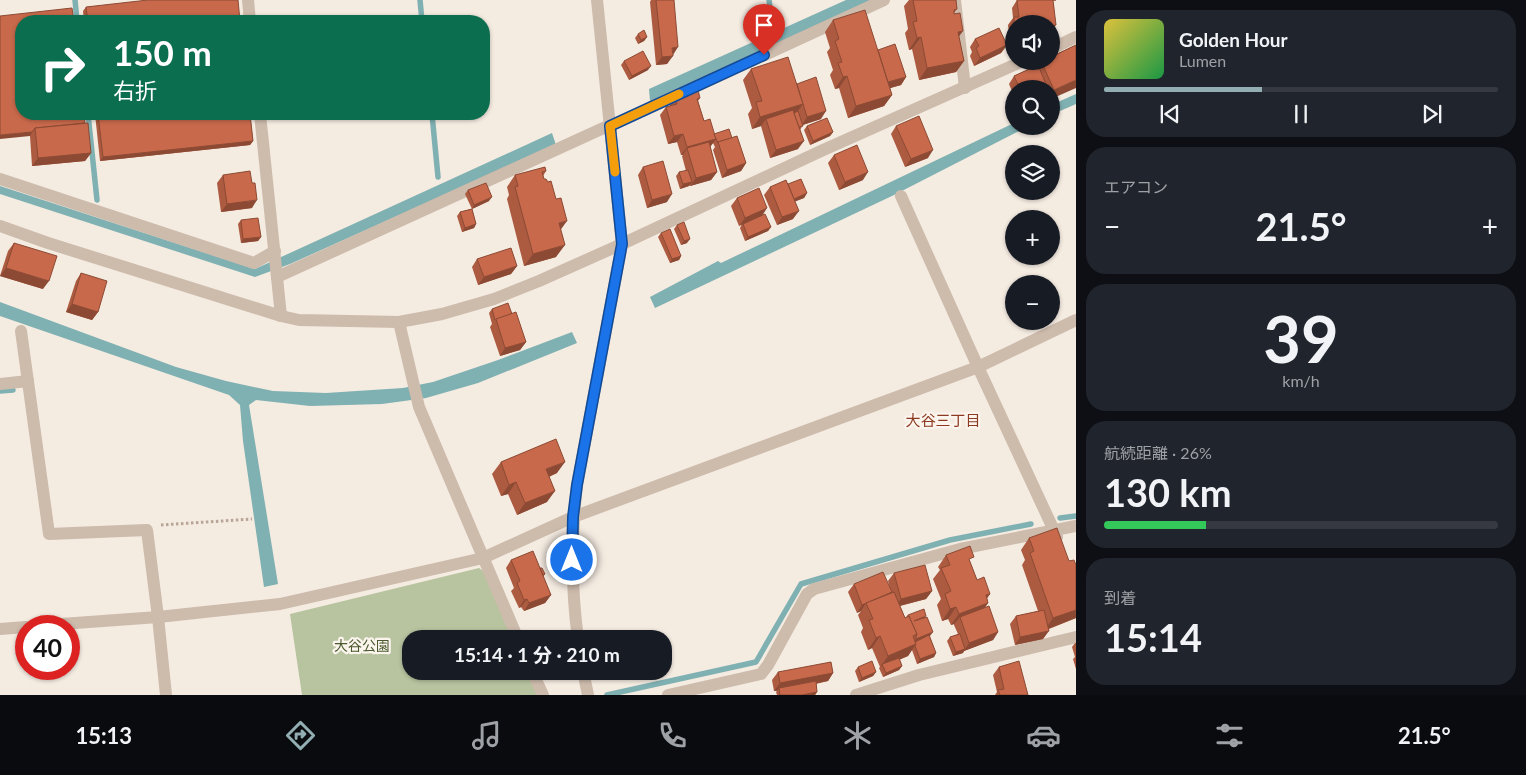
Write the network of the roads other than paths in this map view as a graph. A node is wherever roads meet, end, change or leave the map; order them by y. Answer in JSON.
{"nodes":[{"id":1,"x":248,"y":0,"type":"edge"},
{"id":2,"x":597,"y":0,"type":"edge"},
{"id":3,"x":884,"y":0,"type":"edge"},
{"id":4,"x":955,"y":0,"type":"edge"},
{"id":5,"x":249,"y":15,"type":"edge"},
{"id":6,"x":1076,"y":37,"type":"edge"},
{"id":7,"x":1060,"y":44,"type":"edge"},
{"id":8,"x":1005,"y":69,"type":"edge"},
{"id":9,"x":965,"y":88,"type":"junction"},
{"id":10,"x":261,"y":120,"type":"edge"},
{"id":11,"x":610,"y":125,"type":"junction"},
{"id":12,"x":0,"y":179,"type":"edge"},
{"id":13,"x":901,"y":196,"type":"dead end"},
{"id":14,"x":0,"y":226,"type":"edge"},
{"id":15,"x":622,"y":244,"type":"junction"},
{"id":16,"x":274,"y":251,"type":"junction"},
{"id":17,"x":277,"y":277,"type":"junction"},
{"id":18,"x":281,"y":316,"type":"junction"},
{"id":19,"x":1076,"y":320,"type":"edge"},
{"id":20,"x":398,"y":322,"type":"junction"},
{"id":21,"x":21,"y":331,"type":"dead end"},
{"id":22,"x":978,"y":367,"type":"junction"},
{"id":23,"x":28,"y":381,"type":"junction"},
{"id":24,"x":0,"y":384,"type":"edge"},
{"id":25,"x":573,"y":517,"type":"junction"},
{"id":26,"x":1076,"y":526,"type":"edge"},
{"id":27,"x":1053,"y":530,"type":"junction"},
{"id":28,"x":1061,"y":545,"type":"edge"},
{"id":29,"x":483,"y":558,"type":"junction"},
{"id":30,"x":158,"y":617,"type":"junction"},
{"id":31,"x":80,"y":623,"type":"edge"},
{"id":32,"x":15,"y":628,"type":"edge"},
{"id":33,"x":0,"y":629,"type":"edge"},
{"id":34,"x":514,"y":630,"type":"edge"},
{"id":35,"x":577,"y":630,"type":"edge"},
{"id":36,"x":1076,"y":637,"type":"edge"},
{"id":37,"x":536,"y":680,"type":"edge"},
{"id":38,"x":585,"y":680,"type":"edge"},
{"id":39,"x":166,"y":695,"type":"edge"},
{"id":40,"x":543,"y":695,"type":"edge"},
{"id":41,"x":588,"y":695,"type":"edge"},
{"id":42,"x":668,"y":695,"type":"edge"},
{"id":43,"x":856,"y":695,"type":"edge"}],
"edges":[{"from":1,"to":5,"type":"street"},
{"from":2,"to":11,"type":"street"},
{"from":3,"to":11,"type":"street"},
{"from":4,"to":9,"type":"street"},
{"from":6,"to":7,"type":"street"},
{"from":8,"to":9,"type":"street"},
{"from":9,"to":15,"type":"street"},
{"from":10,"to":16,"type":"street"},
{"from":11,"to":15,"type":"street"},
{"from":11,"to":17,"type":"street"},
{"from":12,"to":16,"type":"street"},
{"from":13,"to":22,"type":"street"},
{"from":14,"to":18,"type":"street"},
{"from":15,"to":20,"type":"street"},
{"from":15,"to":25,"type":"street"},
{"from":16,"to":17,"type":"street"},
{"from":17,"to":18,"type":"street"},
{"from":18,"to":20,"type":"street"},
{"from":19,"to":22,"type":"street"},
{"from":20,"to":29,"type":"street"},
{"from":21,"to":23,"type":"street"},
{"from":22,"to":25,"type":"street"},
{"from":22,"to":27,"type":"street"},
{"from":23,"to":24,"type":"street"},
{"from":23,"to":30,"type":"street"},
{"from":25,"to":29,"type":"street"},
{"from":25,"to":35,"type":"street"},
{"from":26,"to":27,"type":"street"},
{"from":27,"to":28,"type":"street"},
{"from":27,"to":42,"type":"street"},
{"from":29,"to":30,"type":"street"},
{"from":29,"to":34,"type":"street"},
{"from":30,"to":31,"type":"street"},
{"from":30,"to":39,"type":"street"},
{"from":32,"to":33,"type":"street"},
{"from":36,"to":43,"type":"street"},
{"from":37,"to":40,"type":"street"},
{"from":38,"to":41,"type":"street"}]}
